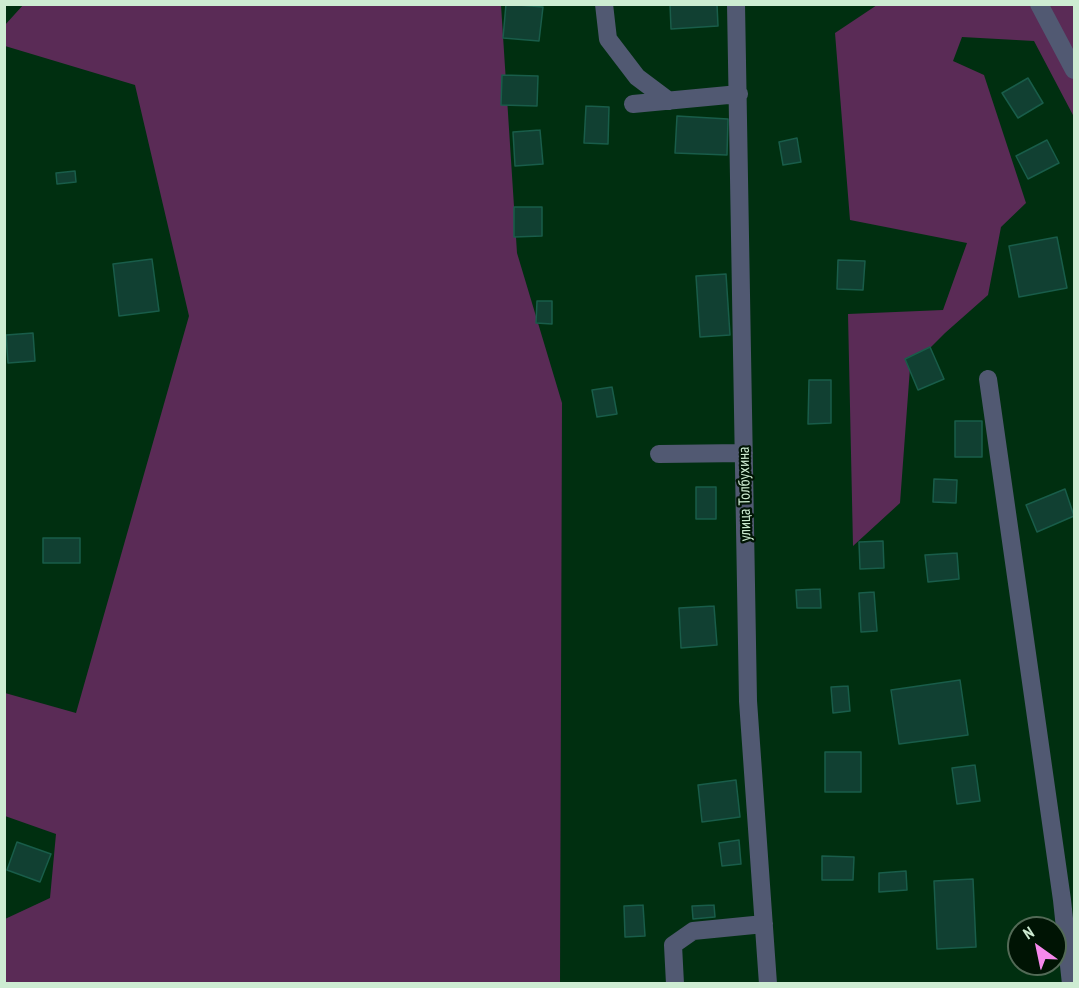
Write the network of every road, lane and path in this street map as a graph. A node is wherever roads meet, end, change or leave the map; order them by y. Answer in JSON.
{"nodes":[{"id":1,"x":604,"y":4,"type":"edge"},
{"id":2,"x":736,"y":4,"type":"edge"},
{"id":3,"x":1040,"y":4,"type":"edge"},
{"id":4,"x":1074,"y":70,"type":"edge"},
{"id":5,"x":739,"y":94,"type":"junction"},
{"id":6,"x":669,"y":101,"type":"junction"},
{"id":7,"x":633,"y":104,"type":"dead end"},
{"id":8,"x":988,"y":379,"type":"dead end"},
{"id":9,"x":744,"y":453,"type":"junction"},
{"id":10,"x":659,"y":454,"type":"dead end"},
{"id":11,"x":1068,"y":899,"type":"edge"},
{"id":12,"x":764,"y":924,"type":"junction"},
{"id":13,"x":675,"y":984,"type":"edge"},
{"id":14,"x":768,"y":984,"type":"edge"},
{"id":15,"x":1071,"y":984,"type":"edge"}],
"edges":[{"from":1,"to":6,"type":"street"},
{"from":2,"to":5,"type":"street","name":"улица Толбухина"},
{"from":3,"to":4,"type":"street"},
{"from":5,"to":6,"type":"street"},
{"from":5,"to":9,"type":"street","name":"улица Толбухина"},
{"from":6,"to":7,"type":"street"},
{"from":8,"to":11,"type":"street"},
{"from":9,"to":10,"type":"street"},
{"from":9,"to":12,"type":"street","name":"улица Толбухина"},
{"from":11,"to":15,"type":"street"},
{"from":12,"to":13,"type":"street"},
{"from":12,"to":14,"type":"street","name":"улица Толбухина"}]}
